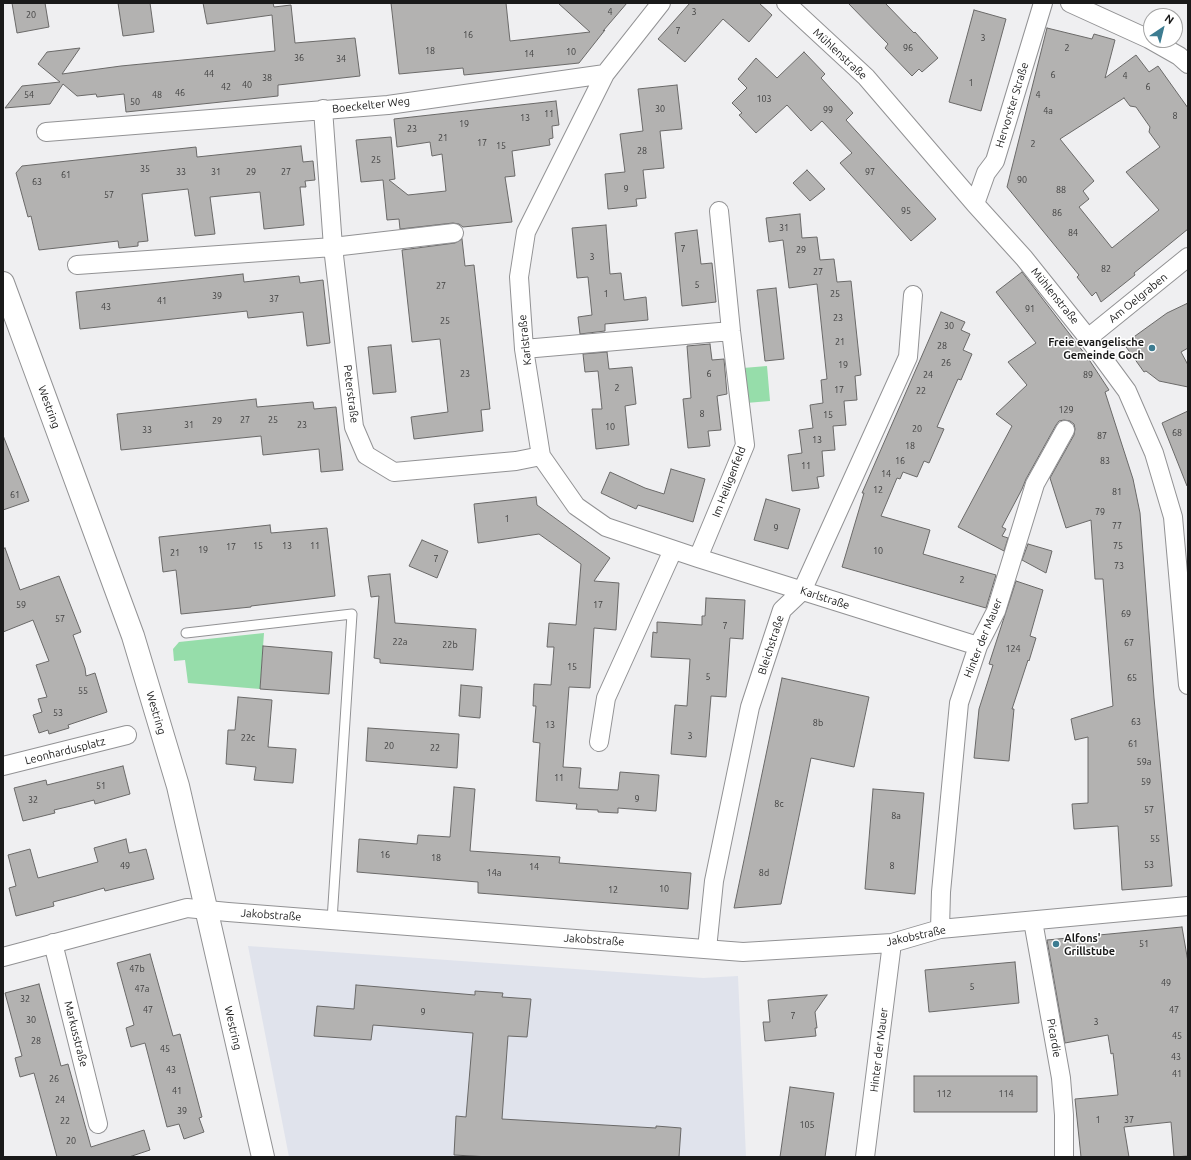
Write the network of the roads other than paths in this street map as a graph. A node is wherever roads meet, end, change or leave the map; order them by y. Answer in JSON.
{"nodes":[{"id":1,"x":661,"y":3,"type":"edge"},
{"id":2,"x":786,"y":3,"type":"edge"},
{"id":3,"x":1043,"y":3,"type":"edge"},
{"id":4,"x":1070,"y":3,"type":"edge"},
{"id":5,"x":1188,"y":64,"type":"edge"},
{"id":6,"x":605,"y":74,"type":"junction"},
{"id":7,"x":323,"y":110,"type":"junction"},
{"id":8,"x":46,"y":132,"type":"dead end"},
{"id":9,"x":975,"y":204,"type":"junction"},
{"id":10,"x":719,"y":211,"type":"dead end"},
{"id":11,"x":454,"y":233,"type":"dead end"},
{"id":12,"x":333,"y":247,"type":"junction"},
{"id":13,"x":1188,"y":257,"type":"edge"},
{"id":14,"x":77,"y":265,"type":"dead end"},
{"id":15,"x":3,"y":283,"type":"edge"},
{"id":16,"x":913,"y":295,"type":"dead end"},
{"id":17,"x":731,"y":331,"type":"junction"},
{"id":18,"x":1088,"y":338,"type":"junction"},
{"id":19,"x":524,"y":349,"type":"junction"},
{"id":20,"x":1065,"y":430,"type":"dead end"},
{"id":21,"x":541,"y":456,"type":"junction"},
{"id":22,"x":1180,"y":515,"type":"edge"},
{"id":23,"x":673,"y":550,"type":"junction"},
{"id":24,"x":698,"y":558,"type":"junction"},
{"id":25,"x":802,"y":591,"type":"junction"},
{"id":26,"x":186,"y":633,"type":"dead end"},
{"id":27,"x":978,"y":646,"type":"junction"},
{"id":28,"x":1188,"y":685,"type":"edge"},
{"id":29,"x":127,"y":735,"type":"dead end"},
{"id":30,"x":599,"y":742,"type":"dead end"},
{"id":31,"x":3,"y":766,"type":"edge"},
{"id":32,"x":1188,"y":906,"type":"edge"},
{"id":33,"x":207,"y":910,"type":"junction"},
{"id":34,"x":332,"y":920,"type":"junction"},
{"id":35,"x":1033,"y":920,"type":"junction"},
{"id":36,"x":940,"y":929,"type":"junction"},
{"id":37,"x":53,"y":943,"type":"junction"},
{"id":38,"x":892,"y":943,"type":"junction"},
{"id":39,"x":707,"y":949,"type":"junction"},
{"id":40,"x":3,"y":956,"type":"edge"},
{"id":41,"x":98,"y":1124,"type":"dead end"},
{"id":42,"x":262,"y":1157,"type":"edge"},
{"id":43,"x":865,"y":1157,"type":"edge"},
{"id":44,"x":1064,"y":1157,"type":"edge"}],
"edges":[{"from":1,"to":6,"type":"street"},
{"from":2,"to":9,"type":"street","name":"Mühlenstraße"},
{"from":3,"to":9,"type":"street","name":"Hervorster Straße"},
{"from":4,"to":5,"type":"street"},
{"from":6,"to":7,"type":"street","name":"Boeckelter Weg"},
{"from":6,"to":19,"type":"street","name":"Karlstraße"},
{"from":7,"to":8,"type":"street","name":"Boeckelter Weg"},
{"from":7,"to":12,"type":"street","name":"Peterstraße"},
{"from":9,"to":18,"type":"street","name":"Mühlenstraße"},
{"from":10,"to":17,"type":"street","name":"Im Heiligenfeld"},
{"from":11,"to":12,"type":"street"},
{"from":12,"to":14,"type":"street"},
{"from":12,"to":21,"type":"street","name":"Peterstraße"},
{"from":13,"to":18,"type":"street","name":"Am Oelgraben"},
{"from":15,"to":33,"type":"main road","name":"Westring"},
{"from":16,"to":25,"type":"street","name":"Bleichstraße"},
{"from":17,"to":19,"type":"street"},
{"from":17,"to":24,"type":"street","name":"Im Heiligenfeld"},
{"from":18,"to":22,"type":"street","name":"Mühlenstraße"},
{"from":19,"to":21,"type":"street","name":"Karlstraße"},
{"from":20,"to":27,"type":"street","name":"Hinter der Mauer"},
{"from":21,"to":23,"type":"street","name":"Karlstraße"},
{"from":22,"to":28,"type":"street","name":"Mühlenstraße"},
{"from":23,"to":24,"type":"street","name":"Karlstraße"},
{"from":23,"to":30,"type":"street"},
{"from":24,"to":25,"type":"street","name":"Karlstraße"},
{"from":25,"to":27,"type":"street","name":"Karlstraße"},
{"from":25,"to":39,"type":"street","name":"Bleichstraße"},
{"from":26,"to":34,"type":"lane"},
{"from":27,"to":36,"type":"street","name":"Hinter der Mauer"},
{"from":29,"to":31,"type":"street","name":"Leonhardusplatz"},
{"from":32,"to":35,"type":"street","name":"Jakobstraße"},
{"from":33,"to":34,"type":"street","name":"Jakobstraße"},
{"from":33,"to":37,"type":"street","name":"Jakobstraße"},
{"from":33,"to":42,"type":"main road","name":"Westring"},
{"from":34,"to":39,"type":"street","name":"Jakobstraße"},
{"from":35,"to":36,"type":"street","name":"Jakobstraße"},
{"from":35,"to":44,"type":"street","name":"Picardie"},
{"from":36,"to":38,"type":"street","name":"Jakobstraße"},
{"from":37,"to":40,"type":"street","name":"Jakobstraße"},
{"from":37,"to":41,"type":"street","name":"Markusstraße"},
{"from":38,"to":39,"type":"street","name":"Jakobstraße"},
{"from":38,"to":43,"type":"street","name":"Hinter der Mauer"}]}
